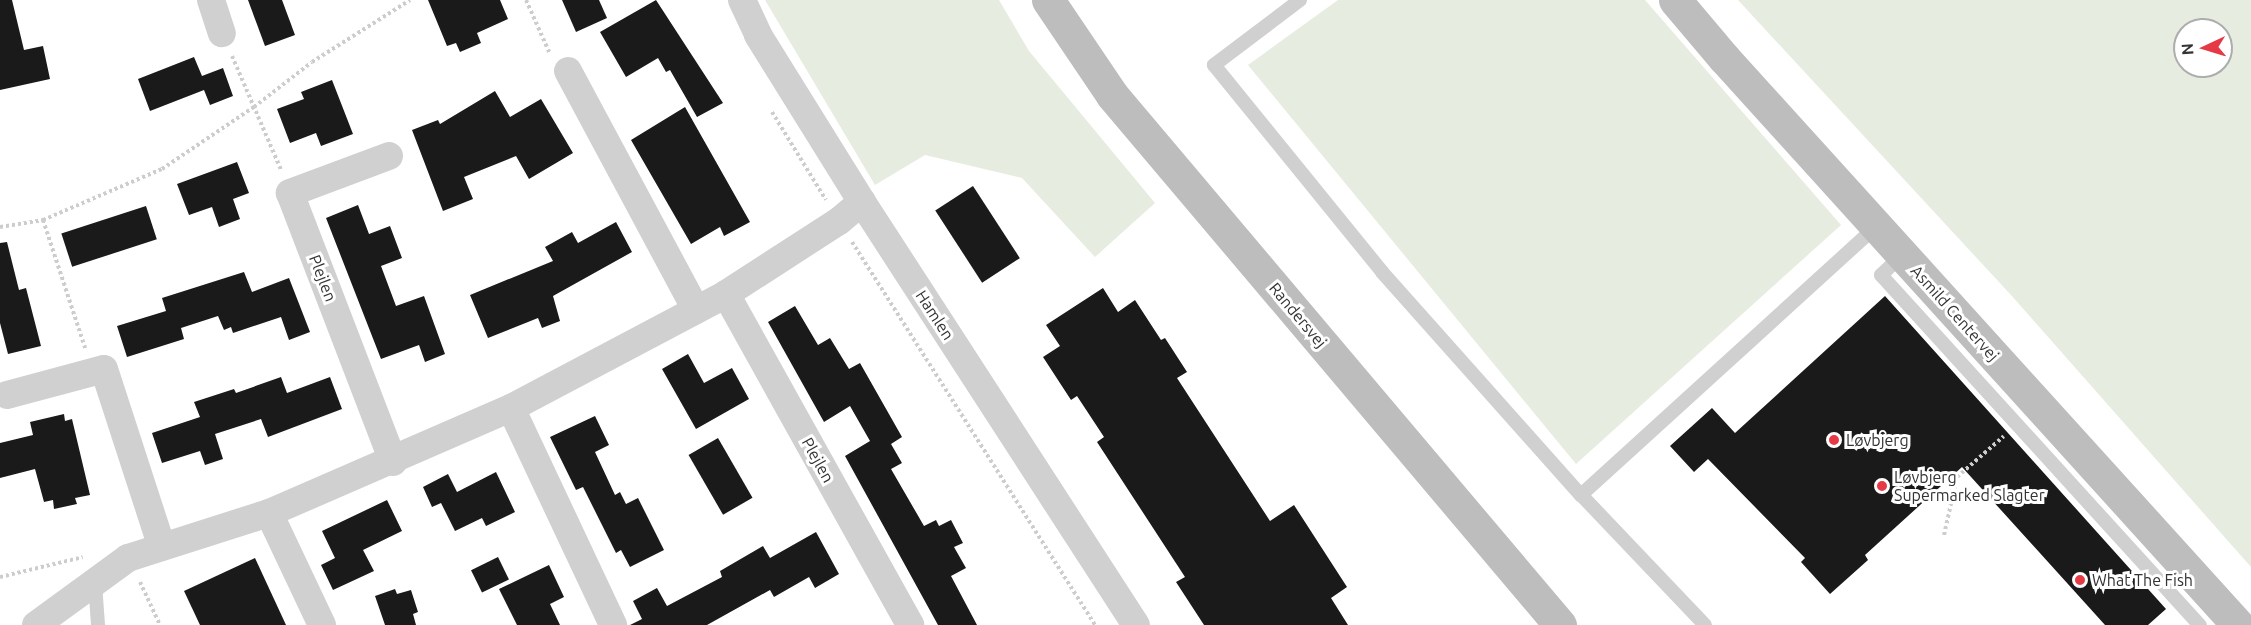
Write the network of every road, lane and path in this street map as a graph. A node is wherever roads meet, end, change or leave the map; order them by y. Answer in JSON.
{"nodes":[{"id":1,"x":211,"y":0,"type":"edge"},
{"id":2,"x":410,"y":0,"type":"edge"},
{"id":3,"x":526,"y":0,"type":"edge"},
{"id":4,"x":742,"y":0,"type":"edge"},
{"id":5,"x":1048,"y":0,"type":"edge"},
{"id":6,"x":1300,"y":0,"type":"edge"},
{"id":7,"x":1675,"y":0,"type":"edge"},
{"id":8,"x":222,"y":33,"type":"joint"},
{"id":9,"x":568,"y":71,"type":"joint"},
{"id":10,"x":254,"y":107,"type":"junction"},
{"id":11,"x":769,"y":107,"type":"dead end"},
{"id":12,"x":389,"y":156,"type":"dead end"},
{"id":13,"x":291,"y":193,"type":"junction"},
{"id":14,"x":862,"y":202,"type":"junction"},
{"id":15,"x":43,"y":220,"type":"junction"},
{"id":16,"x":839,"y":222,"type":"junction"},
{"id":17,"x":1876,"y":226,"type":"junction"},
{"id":18,"x":0,"y":227,"type":"edge"},
{"id":19,"x":1902,"y":255,"type":"junction"},
{"id":20,"x":726,"y":294,"type":"junction"},
{"id":21,"x":696,"y":310,"type":"junction"},
{"id":22,"x":93,"y":372,"type":"junction"},
{"id":23,"x":7,"y":395,"type":"dead end"},
{"id":24,"x":511,"y":408,"type":"junction"},
{"id":25,"x":2018,"y":424,"type":"junction"},
{"id":26,"x":393,"y":462,"type":"junction"},
{"id":27,"x":1581,"y":495,"type":"junction"},
{"id":28,"x":269,"y":513,"type":"junction"},
{"id":29,"x":1944,"y":535,"type":"dead end"},
{"id":30,"x":162,"y":547,"type":"junction"},
{"id":31,"x":2171,"y":572,"type":"junction"},
{"id":32,"x":95,"y":581,"type":"junction"},
{"id":33,"x":1559,"y":624,"type":"edge"},
{"id":34,"x":36,"y":625,"type":"edge"},
{"id":35,"x":98,"y":625,"type":"edge"},
{"id":36,"x":322,"y":625,"type":"edge"},
{"id":37,"x":613,"y":625,"type":"edge"},
{"id":38,"x":910,"y":625,"type":"edge"},
{"id":39,"x":1095,"y":625,"type":"edge"},
{"id":40,"x":1136,"y":625,"type":"edge"},
{"id":41,"x":1705,"y":625,"type":"edge"},
{"id":42,"x":2200,"y":625,"type":"edge"},
{"id":43,"x":2238,"y":625,"type":"edge"}],
"edges":[{"from":1,"to":8,"type":"street"},
{"from":2,"to":10,"type":"path"},
{"from":3,"to":9,"type":"path"},
{"from":4,"to":14,"type":"street","name":"Hamlen"},
{"from":5,"to":33,"type":"street","name":"Randersvej"},
{"from":6,"to":27,"type":"lane"},
{"from":7,"to":17,"type":"street","name":"Asmild Centervej"},
{"from":8,"to":10,"type":"path"},
{"from":9,"to":21,"type":"street"},
{"from":10,"to":13,"type":"path"},
{"from":10,"to":15,"type":"path"},
{"from":11,"to":16,"type":"path"},
{"from":12,"to":13,"type":"street"},
{"from":13,"to":26,"type":"street","name":"Plejlen"},
{"from":14,"to":16,"type":"street"},
{"from":14,"to":40,"type":"street","name":"Hamlen"},
{"from":15,"to":18,"type":"path"},
{"from":15,"to":22,"type":"path"},
{"from":16,"to":20,"type":"street"},
{"from":16,"to":39,"type":"path"},
{"from":17,"to":19,"type":"street","name":"Asmild Centervej"},
{"from":17,"to":27,"type":"lane"},
{"from":19,"to":25,"type":"lane"},
{"from":19,"to":31,"type":"street","name":"Asmild Centervej"},
{"from":20,"to":21,"type":"street"},
{"from":20,"to":38,"type":"street","name":"Plejlen"},
{"from":21,"to":24,"type":"street"},
{"from":22,"to":23,"type":"street"},
{"from":22,"to":30,"type":"street"},
{"from":24,"to":26,"type":"street"},
{"from":24,"to":37,"type":"street"},
{"from":25,"to":29,"type":"path"},
{"from":25,"to":31,"type":"lane"},
{"from":26,"to":28,"type":"street"},
{"from":27,"to":41,"type":"lane"},
{"from":28,"to":30,"type":"street"},
{"from":28,"to":36,"type":"street"},
{"from":30,"to":32,"type":"street"},
{"from":31,"to":42,"type":"lane"},
{"from":31,"to":43,"type":"street","name":"Asmild Centervej"},
{"from":32,"to":34,"type":"street"},
{"from":32,"to":35,"type":"lane"}]}
